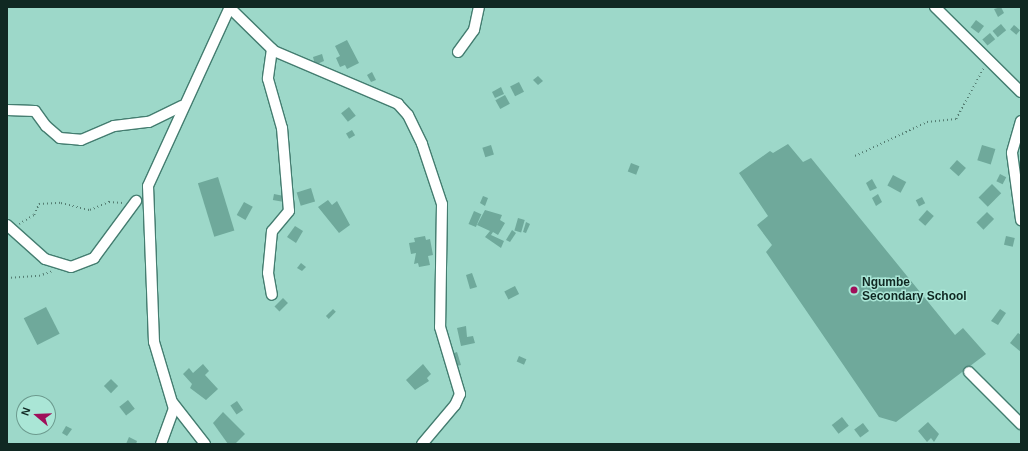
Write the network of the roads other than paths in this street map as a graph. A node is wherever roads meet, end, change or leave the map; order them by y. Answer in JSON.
{"nodes":[{"id":1,"x":230,"y":7,"type":"edge"},
{"id":2,"x":479,"y":7,"type":"edge"},
{"id":3,"x":935,"y":7,"type":"edge"},
{"id":4,"x":272,"y":50,"type":"junction"},
{"id":5,"x":458,"y":52,"type":"dead end"},
{"id":6,"x":1021,"y":92,"type":"edge"},
{"id":7,"x":182,"y":106,"type":"junction"},
{"id":8,"x":7,"y":110,"type":"edge"},
{"id":9,"x":1021,"y":121,"type":"edge"},
{"id":10,"x":136,"y":201,"type":"road end"},
{"id":11,"x":1021,"y":220,"type":"edge"},
{"id":12,"x":8,"y":226,"type":"edge"},
{"id":13,"x":272,"y":295,"type":"dead end"},
{"id":14,"x":969,"y":372,"type":"dead end"},
{"id":15,"x":173,"y":403,"type":"junction"},
{"id":16,"x":1021,"y":424,"type":"edge"},
{"id":17,"x":161,"y":444,"type":"edge"},
{"id":18,"x":205,"y":444,"type":"edge"},
{"id":19,"x":422,"y":444,"type":"edge"}],
"edges":[{"from":1,"to":4,"type":"street"},
{"from":1,"to":7,"type":"street"},
{"from":2,"to":5,"type":"street"},
{"from":3,"to":6,"type":"street"},
{"from":4,"to":13,"type":"street"},
{"from":4,"to":19,"type":"street"},
{"from":7,"to":8,"type":"street"},
{"from":7,"to":15,"type":"street"},
{"from":9,"to":11,"type":"street"},
{"from":10,"to":12,"type":"street"},
{"from":14,"to":16,"type":"street"},
{"from":15,"to":17,"type":"street"},
{"from":15,"to":18,"type":"street"}]}
